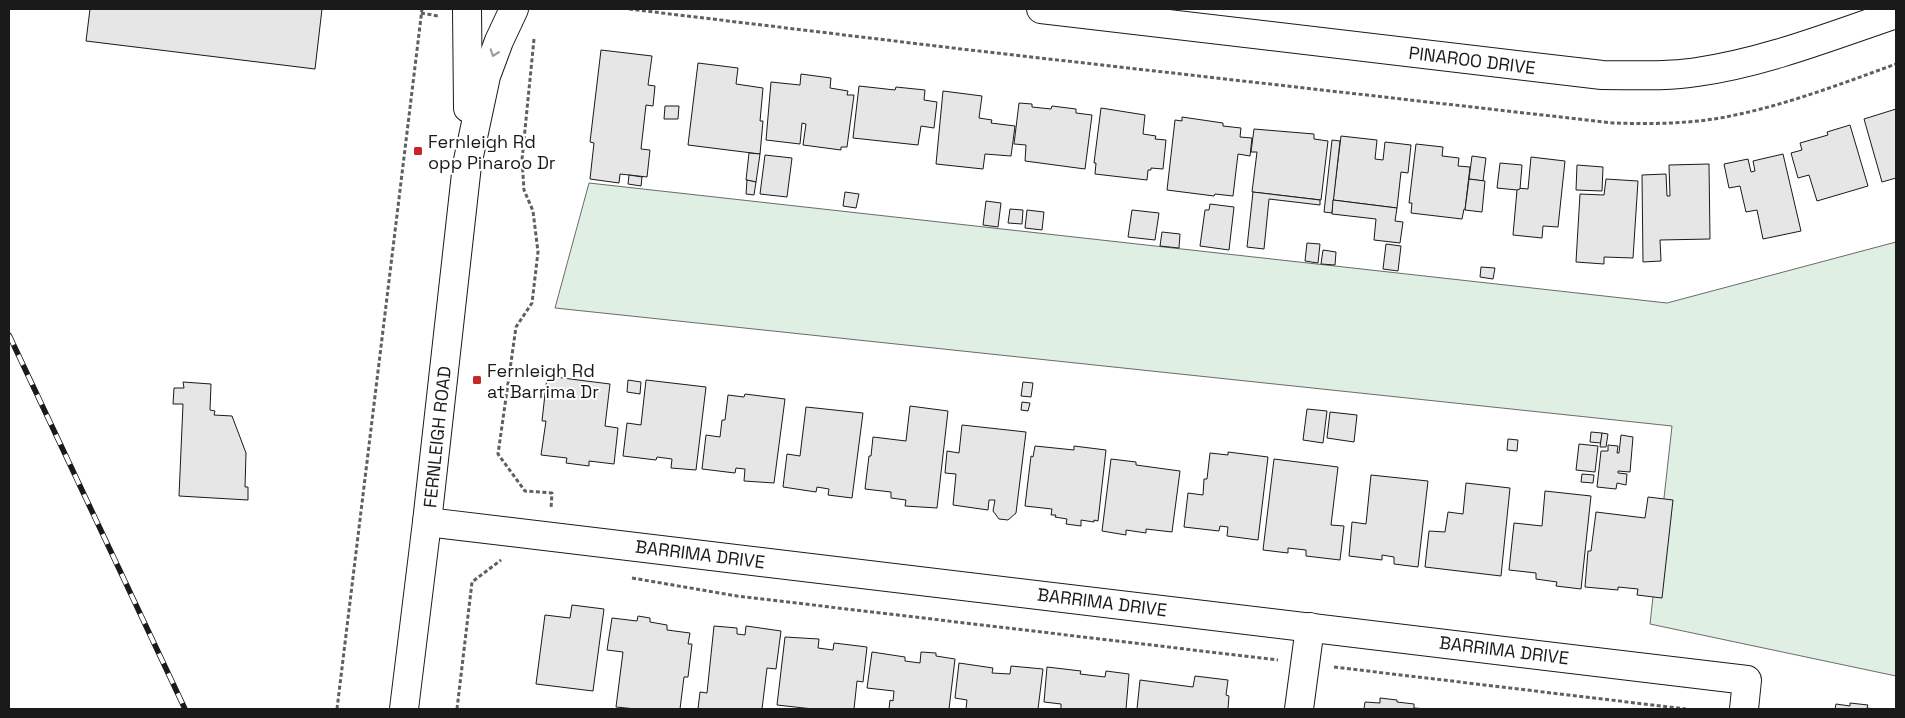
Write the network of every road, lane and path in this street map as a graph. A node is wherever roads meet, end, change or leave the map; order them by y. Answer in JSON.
{"nodes":[{"id":1,"x":422,"y":9,"type":"edge"},
{"id":2,"x":467,"y":9,"type":"edge"},
{"id":3,"x":514,"y":9,"type":"edge"},
{"id":4,"x":629,"y":9,"type":"edge"},
{"id":5,"x":1041,"y":9,"type":"edge"},
{"id":6,"x":1896,"y":14,"type":"edge"},
{"id":7,"x":534,"y":36,"type":"dead end"},
{"id":8,"x":1896,"y":64,"type":"edge"},
{"id":9,"x":468,"y":165,"type":"junction"},
{"id":10,"x":428,"y":522,"type":"junction"},
{"id":11,"x":550,"y":536,"type":"junction"},
{"id":12,"x":505,"y":558,"type":"dead end"},
{"id":13,"x":622,"y":576,"type":"dead end"},
{"id":14,"x":1310,"y":627,"type":"junction"},
{"id":15,"x":1305,"y":663,"type":"junction"},
{"id":16,"x":337,"y":709,"type":"edge"},
{"id":17,"x":404,"y":709,"type":"edge"},
{"id":18,"x":457,"y":709,"type":"edge"},
{"id":19,"x":1299,"y":709,"type":"edge"},
{"id":20,"x":1686,"y":709,"type":"edge"},
{"id":21,"x":1744,"y":709,"type":"edge"}],
"edges":[{"from":1,"to":16,"type":"path"},
{"from":2,"to":9,"type":"street","name":"FERNLEIGH ROAD"},
{"from":3,"to":9,"type":"street","name":"FERNLEIGH ROAD","one_way":true},
{"from":4,"to":8,"type":"path"},
{"from":5,"to":6,"type":"street","name":"PINAROO DRIVE"},
{"from":7,"to":11,"type":"path"},
{"from":9,"to":10,"type":"street","name":"FERNLEIGH ROAD"},
{"from":10,"to":11,"type":"street","name":"BARRIMA DRIVE"},
{"from":10,"to":17,"type":"street","name":"FERNLEIGH ROAD"},
{"from":11,"to":14,"type":"street","name":"BARRIMA DRIVE"},
{"from":12,"to":18,"type":"path"},
{"from":13,"to":15,"type":"path"},
{"from":14,"to":15,"type":"street"},
{"from":14,"to":21,"type":"street","name":"BARRIMA DRIVE"},
{"from":15,"to":19,"type":"street"},
{"from":15,"to":20,"type":"path"}]}
